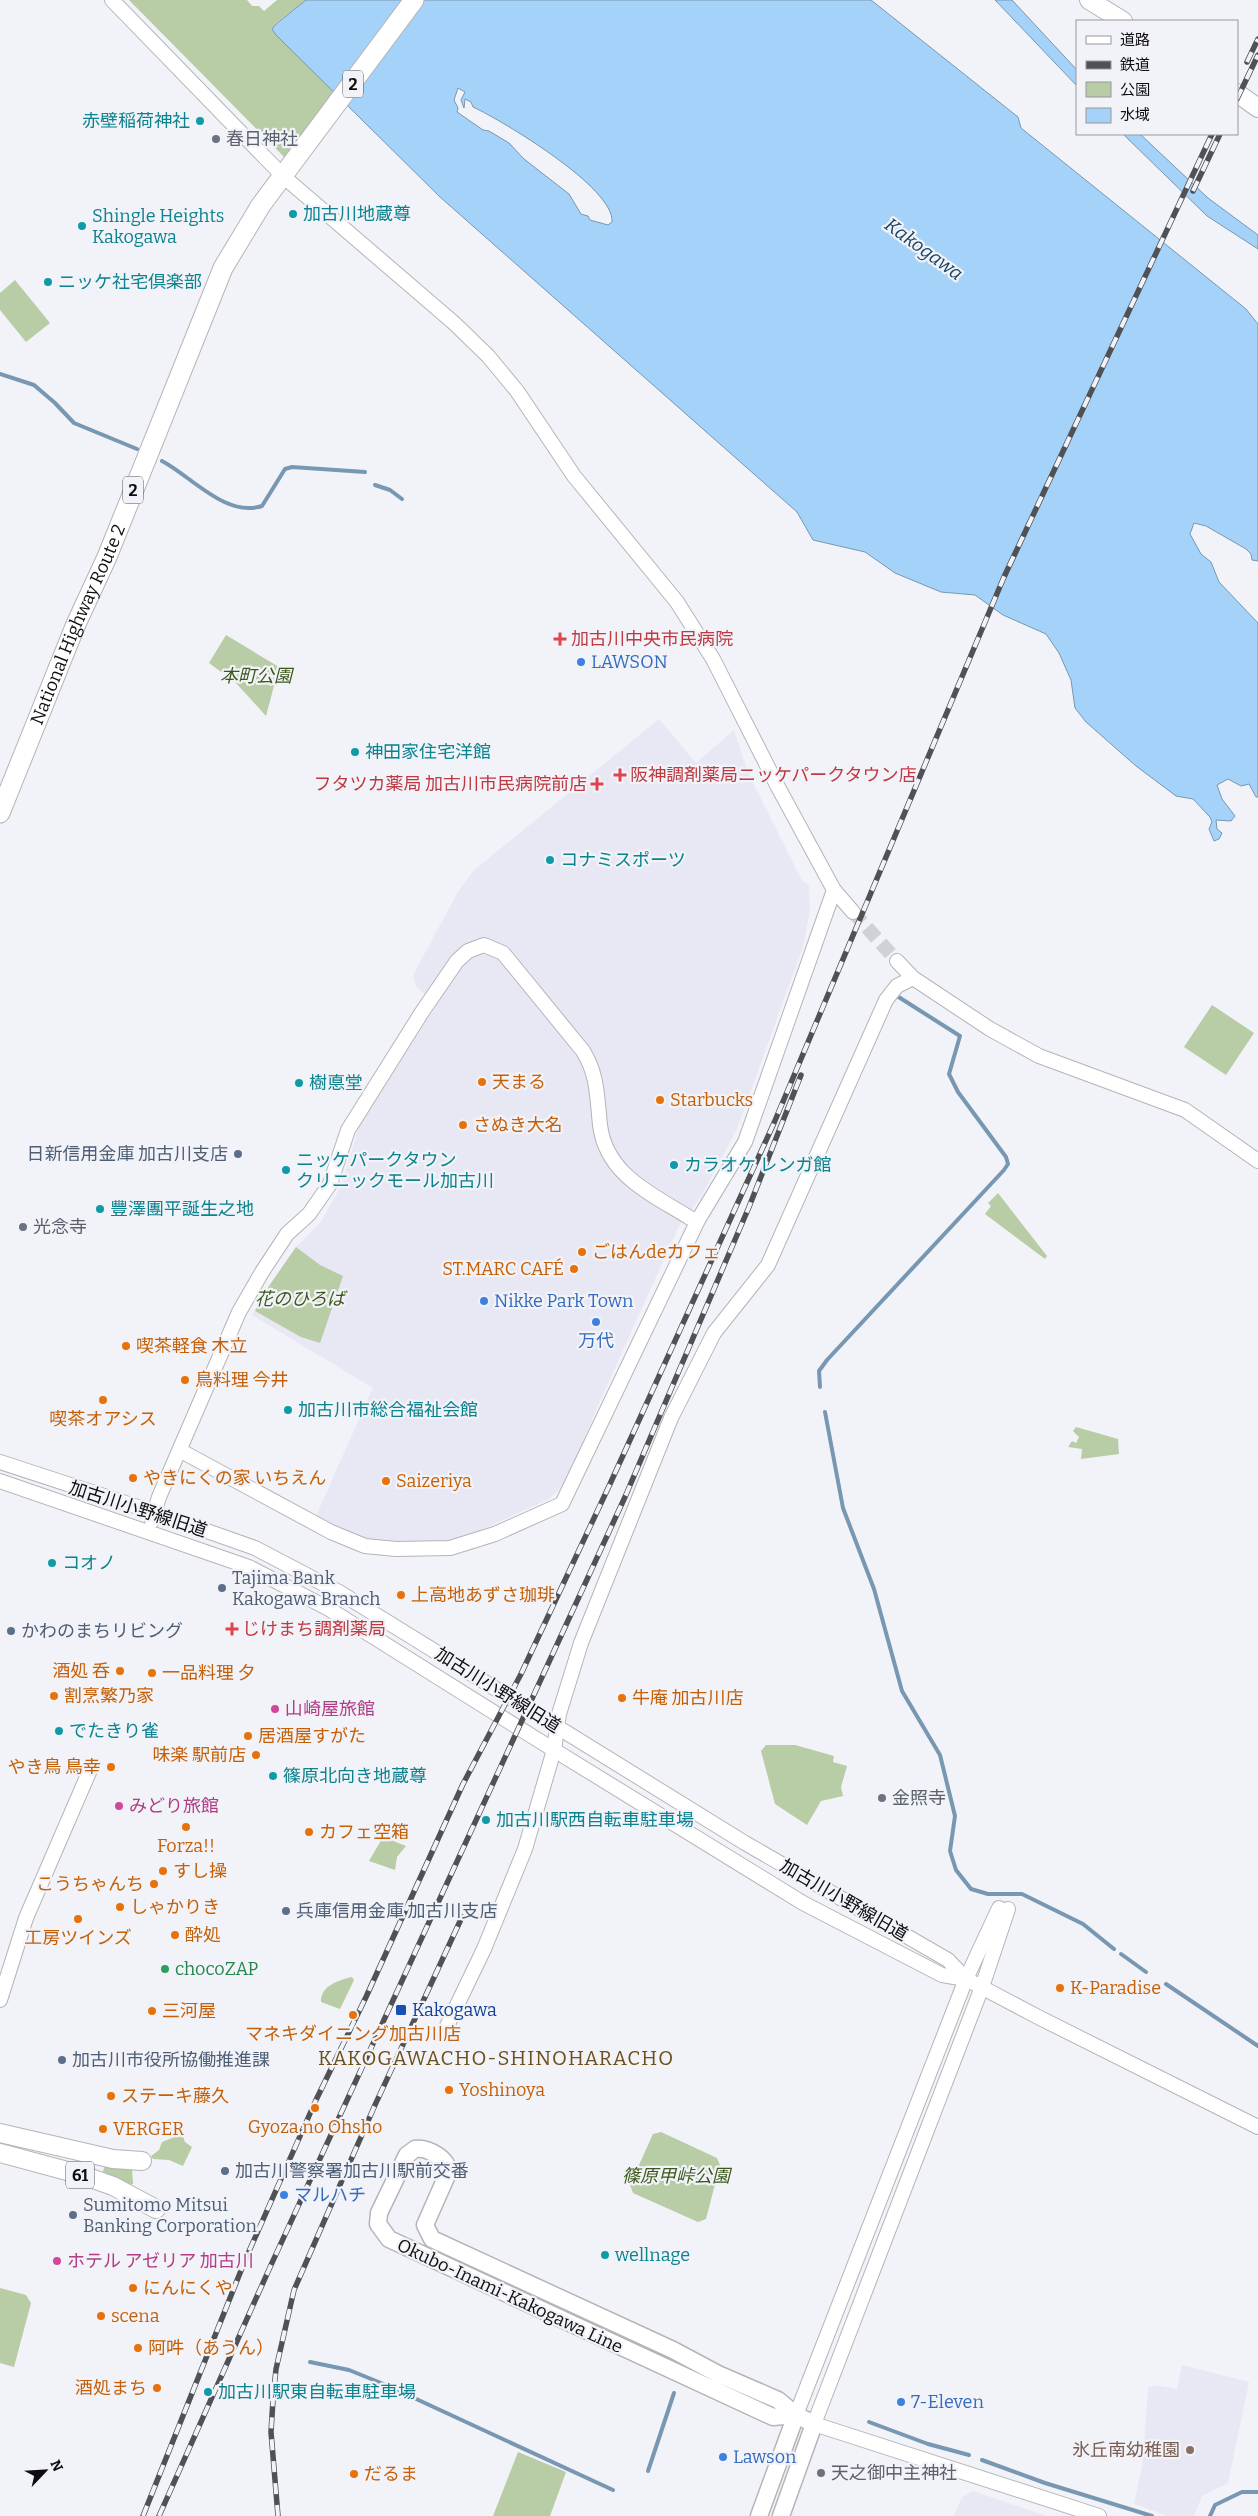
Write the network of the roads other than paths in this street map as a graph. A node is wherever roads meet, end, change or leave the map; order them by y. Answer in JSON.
{"nodes":[{"id":1,"x":112,"y":0,"type":"edge"},
{"id":2,"x":414,"y":0,"type":"edge"},
{"id":3,"x":1089,"y":0,"type":"edge"},
{"id":4,"x":1121,"y":20,"type":"edge"},
{"id":5,"x":1238,"y":94,"type":"edge"},
{"id":6,"x":1258,"y":108,"type":"edge"},
{"id":7,"x":288,"y":172,"type":"junction"},
{"id":8,"x":0,"y":813,"type":"edge"},
{"id":9,"x":834,"y":890,"type":"junction"},
{"id":10,"x":853,"y":912,"type":"tunnel mouth"},
{"id":11,"x":896,"y":961,"type":"tunnel mouth"},
{"id":12,"x":913,"y":978,"type":"junction"},
{"id":13,"x":1258,"y":1161,"type":"edge"},
{"id":14,"x":698,"y":1220,"type":"junction"},
{"id":15,"x":181,"y":1451,"type":"junction"},
{"id":16,"x":0,"y":1462,"type":"edge"},
{"id":17,"x":0,"y":1481,"type":"edge"},
{"id":18,"x":153,"y":1512,"type":"junction"},
{"id":19,"x":150,"y":1532,"type":"junction"},
{"id":20,"x":558,"y":1726,"type":"junction"},
{"id":21,"x":554,"y":1750,"type":"junction"},
{"id":22,"x":90,"y":1770,"type":"dead end"},
{"id":23,"x":966,"y":1979,"type":"junction"},
{"id":24,"x":982,"y":1987,"type":"junction"},
{"id":25,"x":0,"y":2000,"type":"edge"},
{"id":26,"x":447,"y":2026,"type":"dead end"},
{"id":27,"x":1258,"y":2127,"type":"edge"},
{"id":28,"x":0,"y":2133,"type":"edge"},
{"id":29,"x":0,"y":2153,"type":"edge"},
{"id":30,"x":142,"y":2162,"type":"dead end"},
{"id":31,"x":156,"y":2209,"type":"dead end"},
{"id":32,"x":796,"y":2415,"type":"junction"},
{"id":33,"x":814,"y":2424,"type":"junction"},
{"id":34,"x":759,"y":2516,"type":"edge"},
{"id":35,"x":781,"y":2516,"type":"edge"},
{"id":36,"x":1099,"y":2516,"type":"edge"}],
"edges":[{"from":1,"to":7,"type":"street"},
{"from":2,"to":7,"type":"highway","name":"National Highway Route 2","number":"2"},
{"from":3,"to":4,"type":"main road"},
{"from":5,"to":6,"type":"main road"},
{"from":7,"to":8,"type":"highway","name":"National Highway Route 2","number":"2"},
{"from":7,"to":9,"type":"street"},
{"from":9,"to":10,"type":"street"},
{"from":9,"to":14,"type":"street"},
{"from":11,"to":12,"type":"street"},
{"from":12,"to":13,"type":"street"},
{"from":12,"to":20,"type":"street"},
{"from":14,"to":15,"type":"street"},
{"from":14,"to":15,"type":"street"},
{"from":15,"to":18,"type":"street"},
{"from":16,"to":18,"type":"street","name":"加古川小野線旧道"},
{"from":17,"to":19,"type":"street","name":"加古川小野線旧道"},
{"from":18,"to":19,"type":"street"},
{"from":18,"to":20,"type":"street","name":"加古川小野線旧道"},
{"from":19,"to":21,"type":"street","name":"加古川小野線旧道"},
{"from":20,"to":21,"type":"street"},
{"from":20,"to":23,"type":"street","name":"加古川小野線旧道"},
{"from":21,"to":23,"type":"street","name":"加古川小野線旧道"},
{"from":21,"to":26,"type":"street"},
{"from":22,"to":25,"type":"street"},
{"from":23,"to":24,"type":"street","name":"加古川小野線旧道"},
{"from":23,"to":24,"type":"street"},
{"from":23,"to":32,"type":"street"},
{"from":24,"to":27,"type":"street","name":"加古川小野線旧道"},
{"from":24,"to":33,"type":"street"},
{"from":28,"to":30,"type":"main road","number":"61"},
{"from":29,"to":31,"type":"main road","number":"61"},
{"from":32,"to":32,"type":"main road","name":"Okubo-Inami-Kakogawa Line"},
{"from":32,"to":33,"type":"main road","name":"Okubo-Inami-Kakogawa Line"},
{"from":32,"to":34,"type":"main road"},
{"from":33,"to":35,"type":"main road"},
{"from":33,"to":36,"type":"street"}]}
